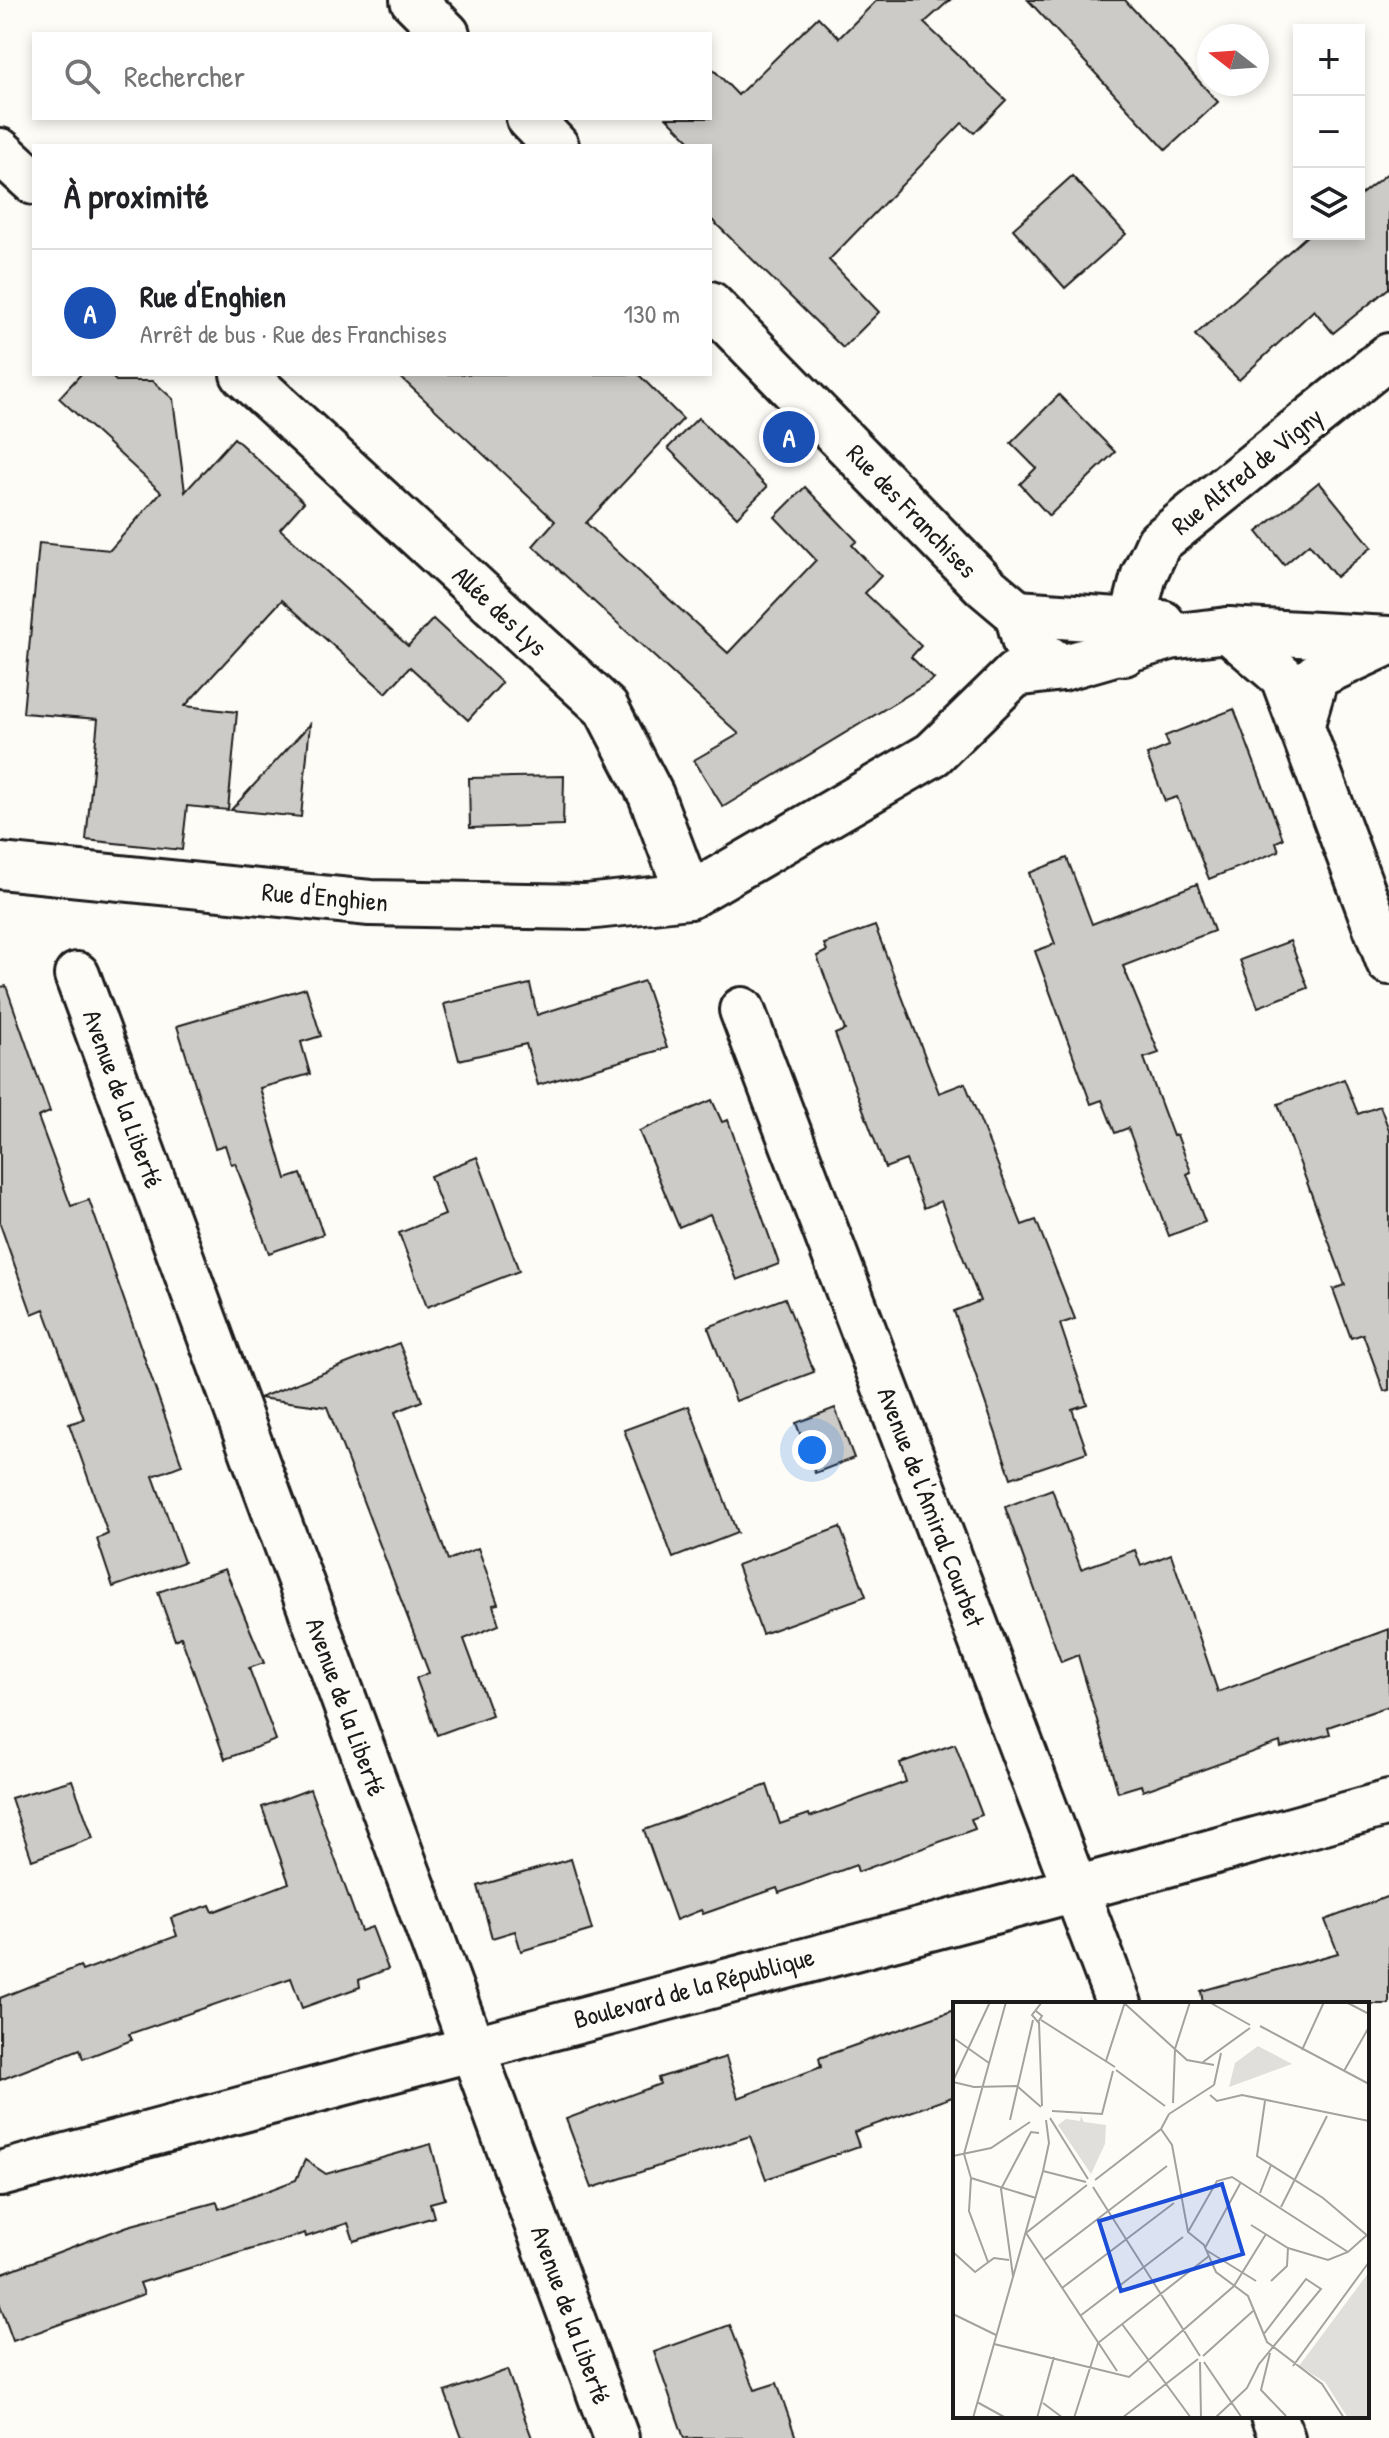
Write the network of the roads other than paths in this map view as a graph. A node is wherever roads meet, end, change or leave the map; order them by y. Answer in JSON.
{"nodes":[{"id":1,"x":413,"y":0,"type":"edge"},
{"id":2,"x":445,"y":32,"type":"edge"},
{"id":3,"x":531,"y":120,"type":"edge"},
{"id":4,"x":554,"y":144,"type":"edge"},
{"id":5,"x":0,"y":151,"type":"edge"},
{"id":6,"x":32,"y":180,"type":"edge"},
{"id":7,"x":712,"y":306,"type":"edge"},
{"id":8,"x":1389,"y":356,"type":"edge"},
{"id":9,"x":245,"y":376,"type":"edge"},
{"id":10,"x":1017,"y":613,"type":"junction"},
{"id":11,"x":1228,"y":630,"type":"junction"},
{"id":12,"x":1128,"y":636,"type":"junction"},
{"id":13,"x":1389,"y":641,"type":"edge"},
{"id":14,"x":1062,"y":668,"type":"junction"},
{"id":15,"x":1301,"y":727,"type":"junction"},
{"id":16,"x":0,"y":866,"type":"edge"},
{"id":17,"x":689,"y":896,"type":"junction"},
{"id":18,"x":1389,"y":962,"type":"edge"},
{"id":19,"x":77,"y":975,"type":"dead end"},
{"id":20,"x":742,"y":1010,"type":"dead end"},
{"id":21,"x":1389,"y":1803,"type":"edge"},
{"id":22,"x":1076,"y":1889,"type":"junction"},
{"id":23,"x":1118,"y":2002,"type":"edge"},
{"id":24,"x":470,"y":2046,"type":"junction"},
{"id":25,"x":0,"y":2174,"type":"edge"},
{"id":26,"x":1274,"y":2418,"type":"edge"},
{"id":27,"x":616,"y":2438,"type":"edge"},
{"id":28,"x":1282,"y":2438,"type":"edge"}],
"edges":[{"from":1,"to":2,"type":"street"},
{"from":3,"to":4,"type":"street"},
{"from":5,"to":6,"type":"street"},
{"from":7,"to":10,"type":"street","name":"Rue des Franchises"},
{"from":8,"to":12,"type":"street","name":"Rue Alfred de Vigny"},
{"from":9,"to":17,"type":"street","name":"Allée des Lys"},
{"from":10,"to":12,"type":"street"},
{"from":10,"to":14,"type":"street","name":"Rue des Franchises"},
{"from":11,"to":12,"type":"street","name":"Rue d'Enghien"},
{"from":11,"to":13,"type":"street","name":"Rue d'Enghien"},
{"from":11,"to":15,"type":"street"},
{"from":12,"to":14,"type":"street","name":"Rue d'Enghien"},
{"from":13,"to":15,"type":"street"},
{"from":14,"to":17,"type":"street","name":"Rue d'Enghien"},
{"from":15,"to":18,"type":"street"},
{"from":16,"to":17,"type":"street","name":"Rue d'Enghien"},
{"from":19,"to":24,"type":"street","name":"Avenue de la Liberté"},
{"from":20,"to":22,"type":"street","name":"Avenue de l'Amiral Courbet"},
{"from":21,"to":22,"type":"street","name":"Boulevard de la République"},
{"from":22,"to":23,"type":"street","name":"Avenue de l'Amiral Courbet"},
{"from":22,"to":24,"type":"street","name":"Boulevard de la République"},
{"from":24,"to":25,"type":"street","name":"Boulevard de la République"},
{"from":24,"to":27,"type":"street","name":"Avenue de la Liberté"},
{"from":26,"to":28,"type":"street"}]}
